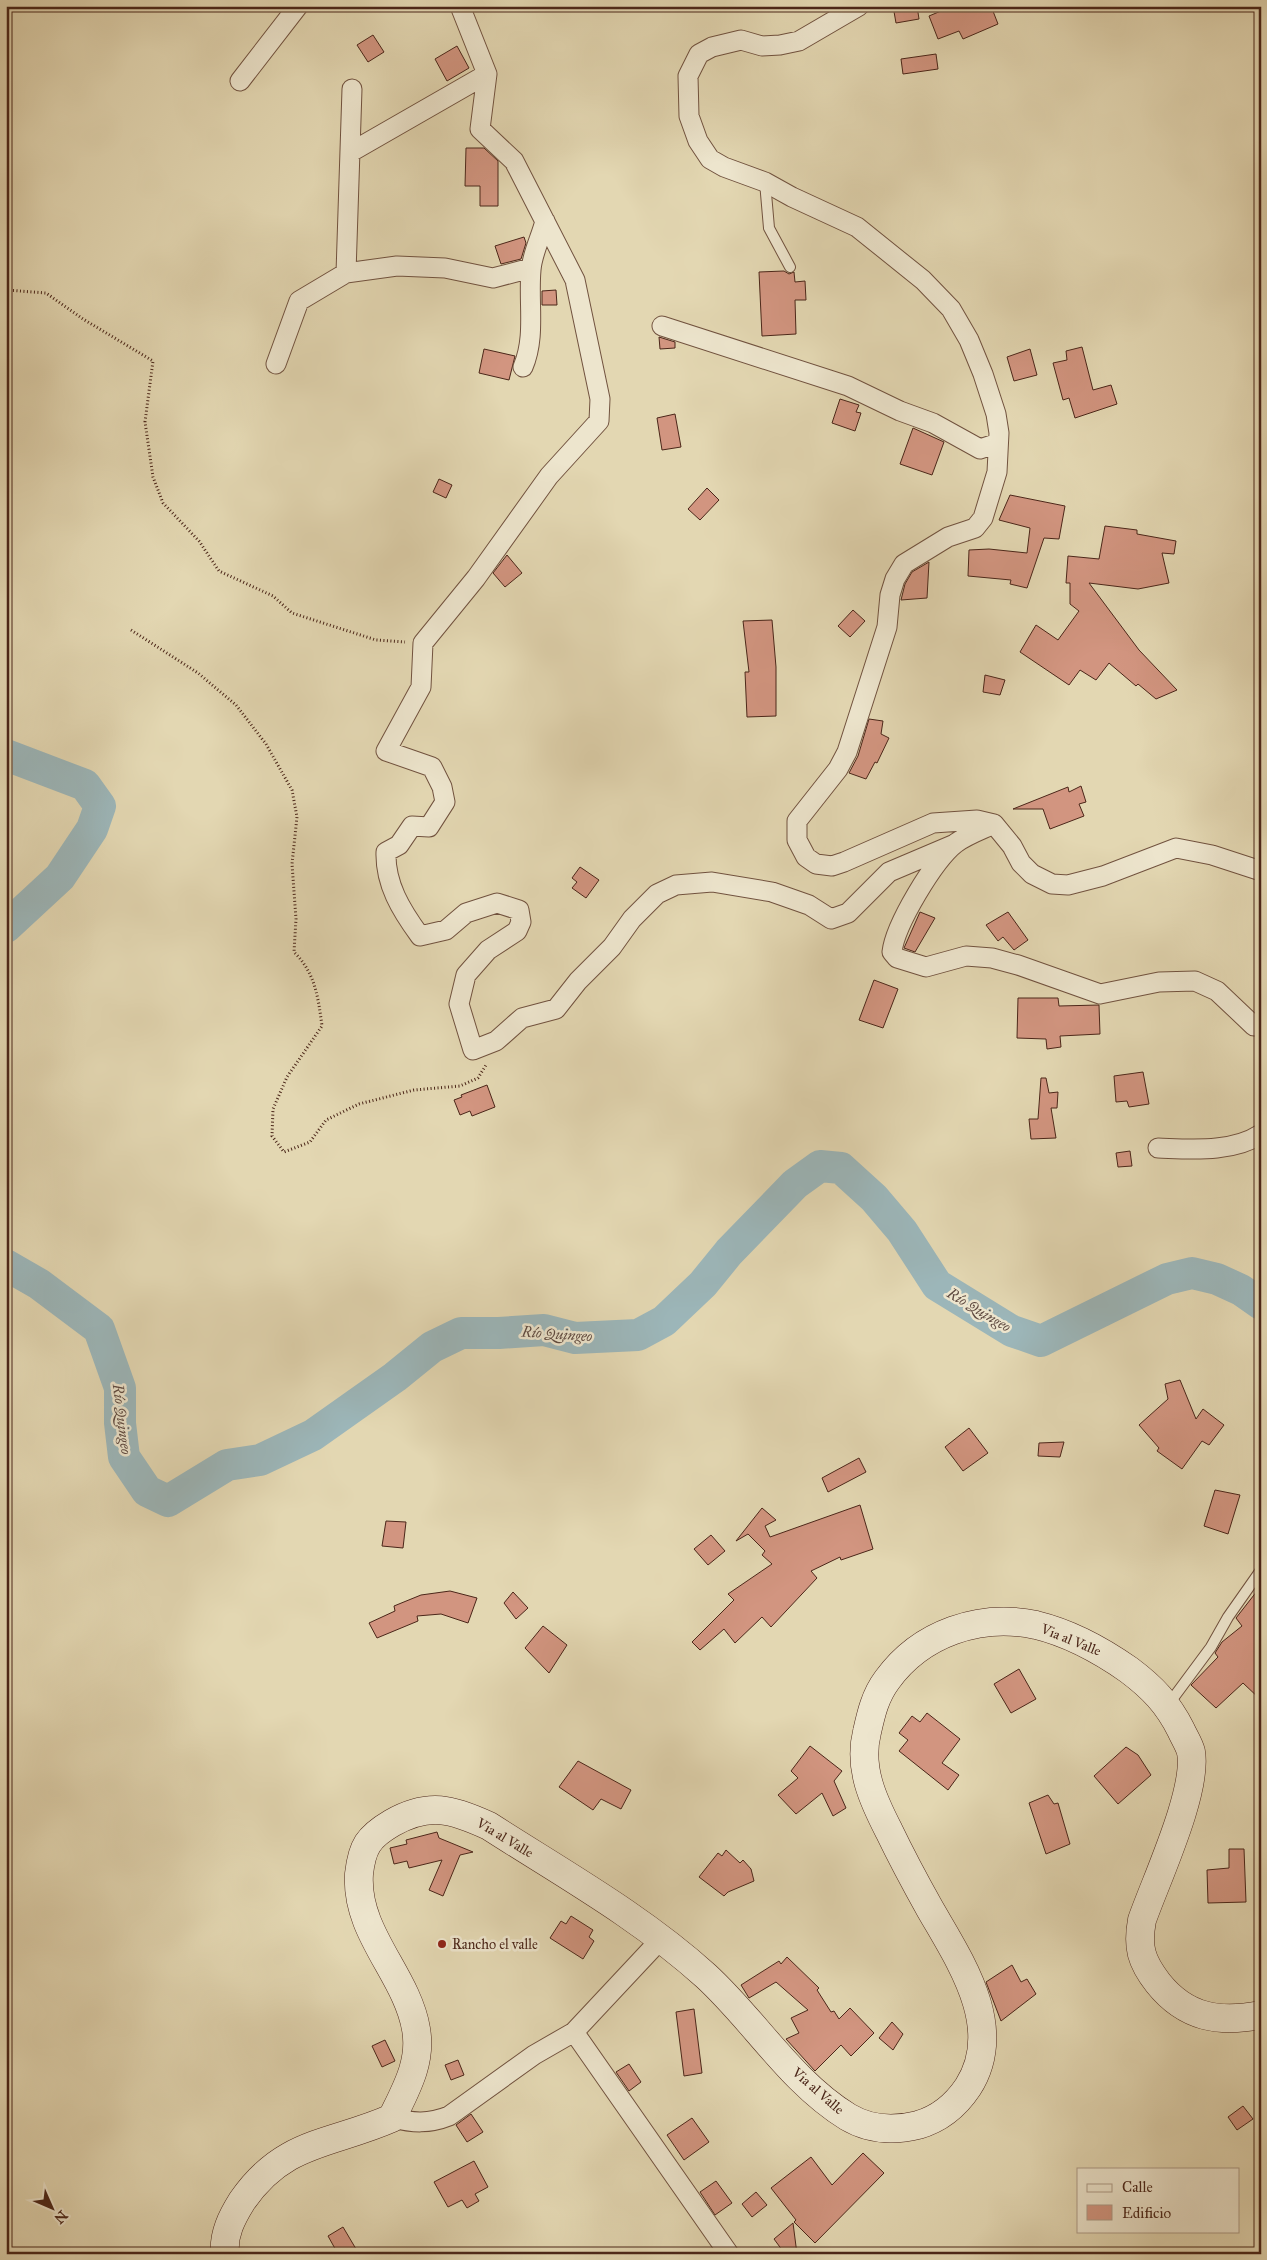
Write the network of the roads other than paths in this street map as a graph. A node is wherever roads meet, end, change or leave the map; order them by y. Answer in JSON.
{"nodes":[{"id":1,"x":298,"y":6,"type":"edge"},
{"id":2,"x":460,"y":6,"type":"edge"},
{"id":3,"x":860,"y":6,"type":"edge"},
{"id":4,"x":487,"y":74,"type":"junction"},
{"id":5,"x":240,"y":80,"type":"dead end"},
{"id":6,"x":352,"y":89,"type":"dead end"},
{"id":7,"x":351,"y":152,"type":"junction"},
{"id":8,"x":765,"y":182,"type":"junction"},
{"id":9,"x":545,"y":221,"type":"junction"},
{"id":10,"x":790,"y":267,"type":"dead end"},
{"id":11,"x":531,"y":268,"type":"junction"},
{"id":12,"x":346,"y":273,"type":"junction"},
{"id":13,"x":662,"y":326,"type":"dead end"},
{"id":14,"x":276,"y":364,"type":"dead end"},
{"id":15,"x":523,"y":368,"type":"dead end"},
{"id":16,"x":998,"y":444,"type":"junction"},
{"id":17,"x":994,"y":824,"type":"junction"},
{"id":18,"x":955,"y":844,"type":"junction"},
{"id":19,"x":1261,"y":871,"type":"edge"},
{"id":20,"x":1259,"y":1030,"type":"edge"},
{"id":21,"x":1261,"y":1134,"type":"edge"},
{"id":22,"x":1158,"y":1148,"type":"dead end"},
{"id":23,"x":1261,"y":1570,"type":"edge"},
{"id":24,"x":1168,"y":1704,"type":"junction"},
{"id":25,"x":662,"y":1938,"type":"junction"},
{"id":26,"x":1261,"y":2015,"type":"edge"},
{"id":27,"x":574,"y":2032,"type":"junction"},
{"id":28,"x":392,"y":2118,"type":"junction"},
{"id":29,"x":225,"y":2254,"type":"edge"},
{"id":30,"x":728,"y":2254,"type":"edge"}],
"edges":[{"from":1,"to":5,"type":"street"},
{"from":2,"to":4,"type":"street"},
{"from":3,"to":8,"type":"street"},
{"from":4,"to":7,"type":"street"},
{"from":4,"to":9,"type":"street"},
{"from":6,"to":7,"type":"street"},
{"from":7,"to":12,"type":"street"},
{"from":8,"to":10,"type":"lane"},
{"from":8,"to":16,"type":"street"},
{"from":9,"to":11,"type":"street"},
{"from":9,"to":18,"type":"street"},
{"from":11,"to":12,"type":"street"},
{"from":11,"to":15,"type":"street"},
{"from":12,"to":14,"type":"street"},
{"from":13,"to":16,"type":"street"},
{"from":16,"to":17,"type":"street"},
{"from":17,"to":18,"type":"street"},
{"from":17,"to":19,"type":"street"},
{"from":18,"to":20,"type":"street"},
{"from":21,"to":22,"type":"street"},
{"from":23,"to":24,"type":"lane"},
{"from":24,"to":25,"type":"main road","name":"Via al Valle"},
{"from":24,"to":26,"type":"main road","name":"Via al Valle"},
{"from":25,"to":27,"type":"street"},
{"from":25,"to":28,"type":"main road","name":"Via al Valle"},
{"from":27,"to":28,"type":"street"},
{"from":27,"to":30,"type":"street"},
{"from":28,"to":29,"type":"main road"}]}
